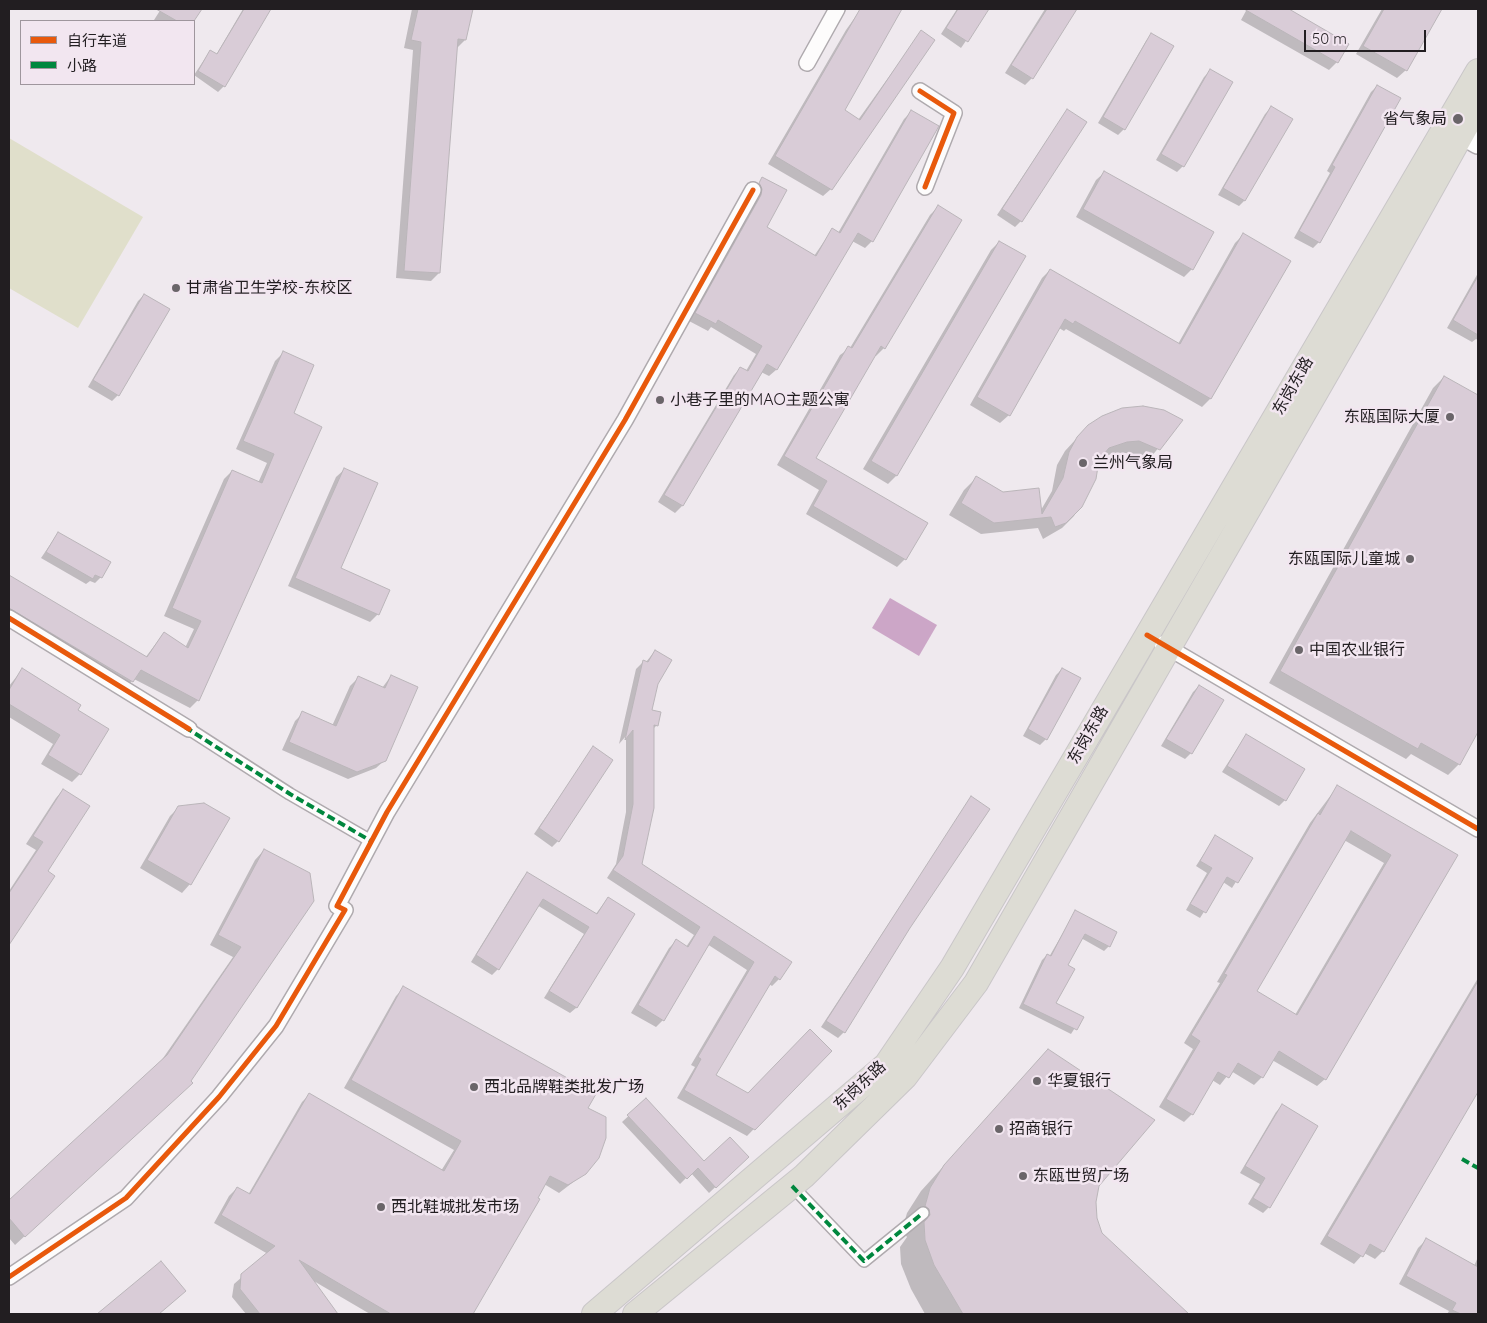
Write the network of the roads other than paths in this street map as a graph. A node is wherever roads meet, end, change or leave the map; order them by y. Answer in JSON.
{"nodes":[{"id":1,"x":837,"y":9,"type":"edge"},
{"id":2,"x":807,"y":62,"type":"dead end"},
{"id":3,"x":1478,"y":71,"type":"edge"},
{"id":4,"x":920,"y":91,"type":"dead end"},
{"id":5,"x":1478,"y":105,"type":"edge"},
{"id":6,"x":1462,"y":134,"type":"edge"},
{"id":7,"x":925,"y":187,"type":"dead end"},
{"id":8,"x":753,"y":190,"type":"dead end"},
{"id":9,"x":9,"y":618,"type":"edge"},
{"id":10,"x":1147,"y":635,"type":"junction"},
{"id":11,"x":1169,"y":648,"type":"junction"},
{"id":12,"x":189,"y":729,"type":"joint"},
{"id":13,"x":1478,"y":829,"type":"edge"},
{"id":14,"x":371,"y":841,"type":"junction"},
{"id":15,"x":792,"y":1186,"type":"junction"},
{"id":16,"x":923,"y":1214,"type":"dead end"},
{"id":17,"x":9,"y":1277,"type":"edge"},
{"id":18,"x":594,"y":1314,"type":"edge"},
{"id":19,"x":635,"y":1314,"type":"edge"}],
"edges":[{"from":1,"to":2,"type":"street"},
{"from":3,"to":6,"type":"main road","name":"东岗东路"},
{"from":4,"to":7,"type":"street"},
{"from":5,"to":6,"type":"main road","name":"东岗东路"},
{"from":6,"to":10,"type":"main road","name":"东岗东路"},
{"from":6,"to":11,"type":"main road","name":"东岗东路"},
{"from":8,"to":14,"type":"street"},
{"from":9,"to":12,"type":"street"},
{"from":10,"to":11,"type":"street"},
{"from":10,"to":18,"type":"main road","name":"东岗东路"},
{"from":11,"to":13,"type":"street"},
{"from":11,"to":15,"type":"main road","name":"东岗东路"},
{"from":12,"to":14,"type":"street"},
{"from":14,"to":17,"type":"street"},
{"from":15,"to":16,"type":"street"},
{"from":15,"to":19,"type":"main road","name":"东岗东路"}]}
